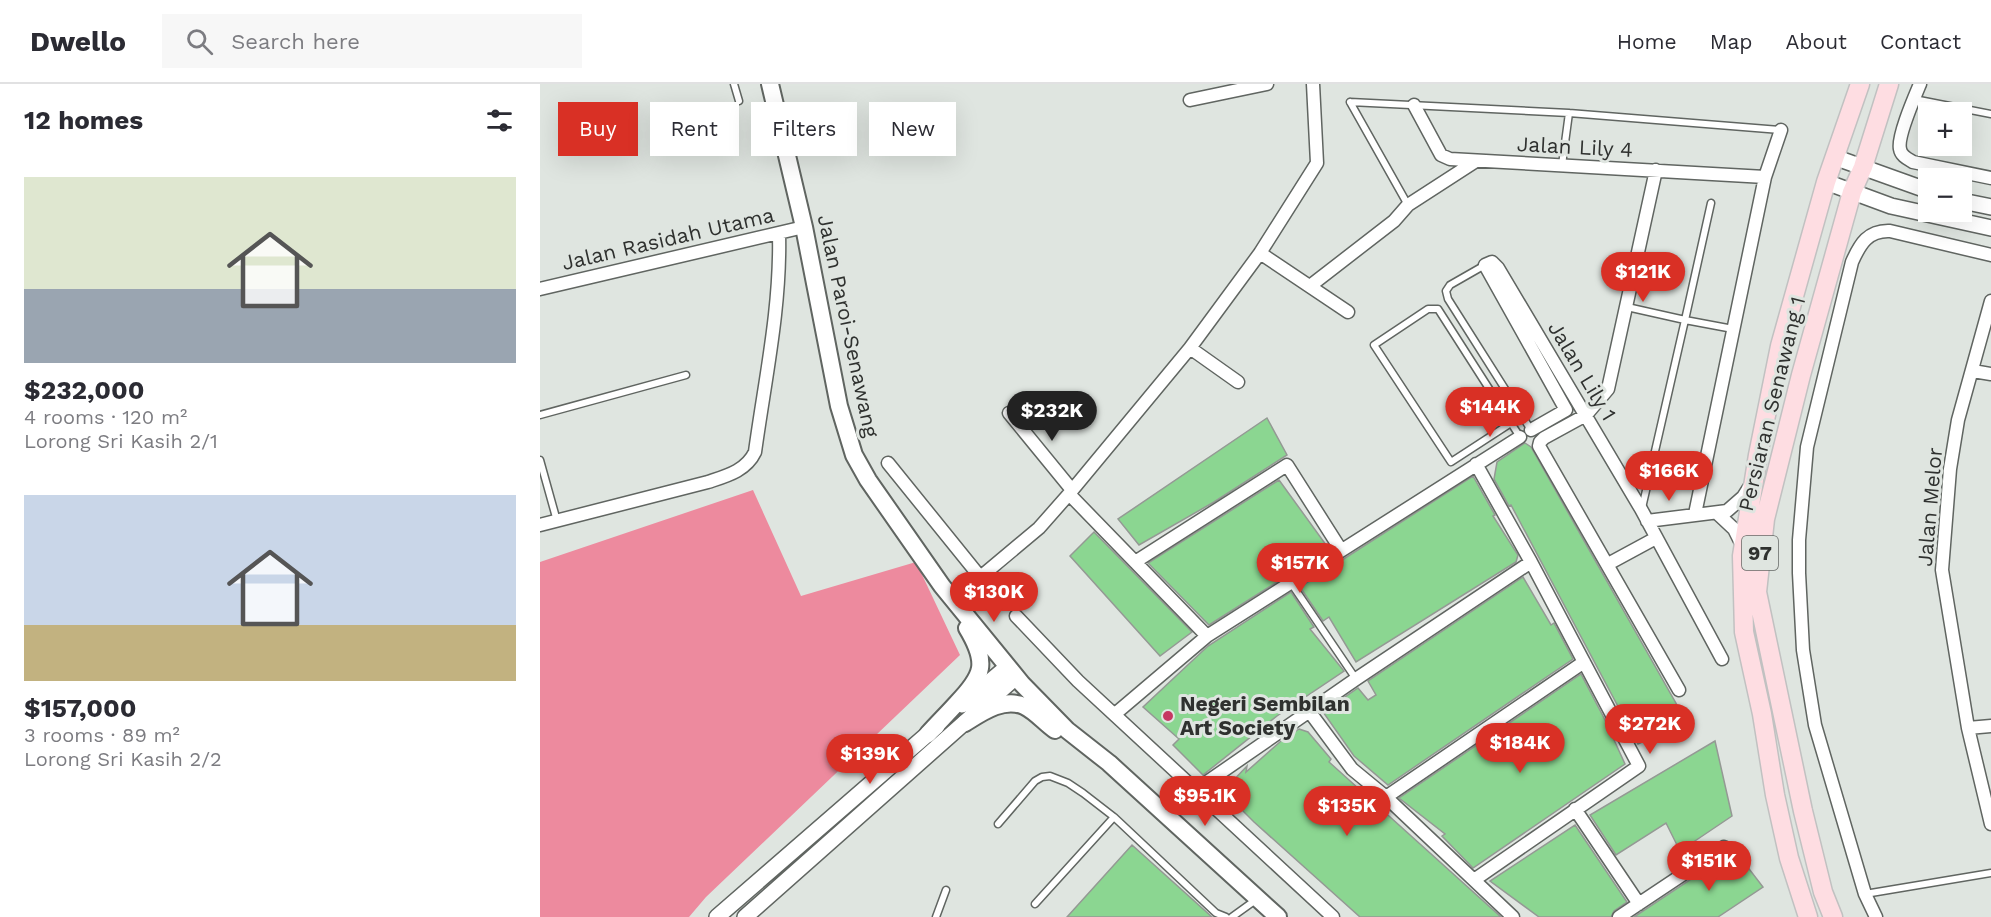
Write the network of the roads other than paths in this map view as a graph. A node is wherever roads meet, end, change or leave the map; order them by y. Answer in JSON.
{"nodes":[{"id":1,"x":734,"y":84,"type":"edge"},
{"id":2,"x":770,"y":84,"type":"edge"},
{"id":3,"x":1267,"y":84,"type":"edge"},
{"id":4,"x":1313,"y":84,"type":"edge"},
{"id":5,"x":1848,"y":84,"type":"edge"},
{"id":6,"x":1860,"y":84,"type":"edge"},
{"id":7,"x":1889,"y":84,"type":"edge"},
{"id":8,"x":1920,"y":84,"type":"edge"},
{"id":9,"x":1244,"y":87,"type":"edge"},
{"id":10,"x":1914,"y":99,"type":"junction"},
{"id":11,"x":1190,"y":100,"type":"dead end"},
{"id":12,"x":739,"y":101,"type":"dead end"},
{"id":13,"x":1414,"y":105,"type":"junction"},
{"id":14,"x":1569,"y":113,"type":"junction"},
{"id":15,"x":1991,"y":114,"type":"edge"},
{"id":16,"x":1781,"y":130,"type":"joint"},
{"id":17,"x":1834,"y":157,"type":"junction"},
{"id":18,"x":1476,"y":161,"type":"junction"},
{"id":19,"x":1562,"y":166,"type":"junction"},
{"id":20,"x":1863,"y":167,"type":"junction"},
{"id":21,"x":1656,"y":170,"type":"junction"},
{"id":22,"x":1765,"y":177,"type":"junction"},
{"id":23,"x":1991,"y":178,"type":"edge"},
{"id":24,"x":1826,"y":182,"type":"junction"},
{"id":25,"x":1918,"y":187,"type":"edge"},
{"id":26,"x":1852,"y":192,"type":"junction"},
{"id":27,"x":1711,"y":203,"type":"dead end"},
{"id":28,"x":1972,"y":203,"type":"edge"},
{"id":29,"x":1408,"y":205,"type":"junction"},
{"id":30,"x":1991,"y":207,"type":"edge"},
{"id":31,"x":804,"y":227,"type":"junction"},
{"id":32,"x":1991,"y":228,"type":"edge"},
{"id":33,"x":779,"y":233,"type":"junction"},
{"id":34,"x":1260,"y":253,"type":"junction"},
{"id":35,"x":1991,"y":255,"type":"edge"},
{"id":36,"x":1489,"y":264,"type":"junction"},
{"id":37,"x":1310,"y":286,"type":"junction"},
{"id":38,"x":540,"y":289,"type":"edge"},
{"id":39,"x":1991,"y":301,"type":"edge"},
{"id":40,"x":1627,"y":307,"type":"junction"},
{"id":41,"x":1348,"y":312,"type":"dead end"},
{"id":42,"x":1685,"y":320,"type":"junction"},
{"id":43,"x":1733,"y":329,"type":"junction"},
{"id":44,"x":1190,"y":348,"type":"junction"},
{"id":45,"x":1973,"y":371,"type":"junction"},
{"id":46,"x":1991,"y":374,"type":"edge"},
{"id":47,"x":686,"y":375,"type":"dead end"},
{"id":48,"x":1238,"y":382,"type":"dead end"},
{"id":49,"x":1009,"y":413,"type":"dead end"},
{"id":50,"x":540,"y":415,"type":"edge"},
{"id":51,"x":1586,"y":415,"type":"junction"},
{"id":52,"x":1511,"y":423,"type":"junction"},
{"id":53,"x":1531,"y":430,"type":"joint"},
{"id":54,"x":1520,"y":437,"type":"joint"},
{"id":55,"x":540,"y":460,"type":"edge"},
{"id":56,"x":888,"y":463,"type":"dead end"},
{"id":57,"x":1476,"y":464,"type":"junction"},
{"id":58,"x":1754,"y":479,"type":"junction"},
{"id":59,"x":1071,"y":492,"type":"junction"},
{"id":60,"x":1695,"y":514,"type":"junction"},
{"id":61,"x":1718,"y":514,"type":"junction"},
{"id":62,"x":1644,"y":515,"type":"junction"},
{"id":63,"x":557,"y":521,"type":"junction"},
{"id":64,"x":540,"y":525,"type":"edge"},
{"id":65,"x":1656,"y":538,"type":"junction"},
{"id":66,"x":1742,"y":546,"type":"junction"},
{"id":67,"x":1341,"y":550,"type":"junction"},
{"id":68,"x":1135,"y":562,"type":"junction"},
{"id":69,"x":1531,"y":562,"type":"junction"},
{"id":70,"x":1608,"y":564,"type":"junction"},
{"id":71,"x":981,"y":578,"type":"junction"},
{"id":72,"x":1291,"y":582,"type":"junction"},
{"id":73,"x":942,"y":586,"type":"junction"},
{"id":74,"x":953,"y":600,"type":"junction"},
{"id":75,"x":1016,"y":616,"type":"dead end"},
{"id":76,"x":1207,"y":636,"type":"junction"},
{"id":77,"x":1722,"y":659,"type":"dead end"},
{"id":78,"x":1584,"y":662,"type":"junction"},
{"id":79,"x":1012,"y":672,"type":"junction"},
{"id":80,"x":1356,"y":679,"type":"junction"},
{"id":81,"x":1679,"y":690,"type":"dead end"},
{"id":82,"x":1309,"y":711,"type":"junction"},
{"id":83,"x":1114,"y":714,"type":"junction"},
{"id":84,"x":965,"y":723,"type":"junction"},
{"id":85,"x":1991,"y":726,"type":"edge"},
{"id":86,"x":1968,"y":728,"type":"junction"},
{"id":87,"x":928,"y":734,"type":"junction"},
{"id":88,"x":1109,"y":763,"type":"junction"},
{"id":89,"x":1197,"y":789,"type":"junction"},
{"id":90,"x":1386,"y":797,"type":"junction"},
{"id":91,"x":1575,"y":809,"type":"junction"},
{"id":92,"x":1166,"y":816,"type":"junction"},
{"id":93,"x":1114,"y":817,"type":"junction"},
{"id":94,"x":998,"y":824,"type":"dead end"},
{"id":95,"x":1991,"y":824,"type":"edge"},
{"id":96,"x":1724,"y":847,"type":"dead end"},
{"id":97,"x":1991,"y":873,"type":"edge"},
{"id":98,"x":1474,"y":880,"type":"junction"},
{"id":99,"x":946,"y":890,"type":"dead end"},
{"id":100,"x":1865,"y":894,"type":"junction"},
{"id":101,"x":1258,"y":898,"type":"junction"},
{"id":102,"x":1035,"y":904,"type":"dead end"},
{"id":103,"x":1639,"y":904,"type":"junction"},
{"id":104,"x":717,"y":917,"type":"edge"},
{"id":105,"x":745,"y":917,"type":"edge"},
{"id":106,"x":936,"y":917,"type":"edge"},
{"id":107,"x":1226,"y":917,"type":"edge"},
{"id":108,"x":1232,"y":917,"type":"edge"},
{"id":109,"x":1278,"y":917,"type":"edge"},
{"id":110,"x":1333,"y":917,"type":"edge"},
{"id":111,"x":1513,"y":917,"type":"edge"},
{"id":112,"x":1618,"y":917,"type":"edge"},
{"id":113,"x":1808,"y":917,"type":"edge"},
{"id":114,"x":1833,"y":917,"type":"edge"},
{"id":115,"x":1876,"y":917,"type":"edge"}],
"edges":[{"from":1,"to":12,"type":"lane"},
{"from":2,"to":31,"type":"main road","name":"Jalan Paroi-Senawang"},
{"from":3,"to":9,"type":"street"},
{"from":4,"to":34,"type":"street"},
{"from":5,"to":17,"type":"main road"},
{"from":6,"to":17,"type":"main road","name":"Persiaran Senawang 1","number":"97"},
{"from":7,"to":20,"type":"main road","name":"Persiaran Senawang 1","number":"97"},
{"from":8,"to":10,"type":"street"},
{"from":9,"to":11,"type":"street"},
{"from":10,"to":15,"type":"lane"},
{"from":10,"to":23,"type":"street"},
{"from":13,"to":14,"type":"lane"},
{"from":13,"to":18,"type":"street","name":"Jalan Lily 4"},
{"from":13,"to":29,"type":"lane"},
{"from":14,"to":16,"type":"lane"},
{"from":14,"to":19,"type":"lane"},
{"from":16,"to":22,"type":"street"},
{"from":17,"to":20,"type":"street"},
{"from":17,"to":24,"type":"main road","name":"Persiaran Senawang 1","number":"97"},
{"from":18,"to":19,"type":"street","name":"Jalan Lily 4"},
{"from":18,"to":29,"type":"street"},
{"from":19,"to":21,"type":"street","name":"Jalan Lily 4"},
{"from":20,"to":25,"type":"street"},
{"from":20,"to":26,"type":"main road","name":"Persiaran Senawang 1","number":"97"},
{"from":21,"to":22,"type":"street","name":"Jalan Lily 4"},
{"from":21,"to":40,"type":"street"},
{"from":22,"to":43,"type":"street"},
{"from":24,"to":26,"type":"street"},
{"from":24,"to":58,"type":"main road","name":"Persiaran Senawang 1","number":"97"},
{"from":26,"to":32,"type":"street"},
{"from":26,"to":114,"type":"main road","name":"Persiaran Senawang 1","number":"97"},
{"from":27,"to":42,"type":"lane"},
{"from":28,"to":30,"type":"street"},
{"from":29,"to":37,"type":"street"},
{"from":31,"to":33,"type":"street","name":"Jalan Rasidah Utama"},
{"from":31,"to":73,"type":"main road","name":"Jalan Paroi-Senawang"},
{"from":33,"to":38,"type":"street","name":"Jalan Rasidah Utama"},
{"from":33,"to":63,"type":"street"},
{"from":34,"to":37,"type":"street"},
{"from":34,"to":44,"type":"street"},
{"from":35,"to":100,"type":"street"},
{"from":36,"to":51,"type":"street","name":"Jalan Lily 1"},
{"from":36,"to":53,"type":"street"},
{"from":36,"to":53,"type":"lane"},
{"from":37,"to":41,"type":"street"},
{"from":39,"to":45,"type":"street","name":"Jalan Melor"},
{"from":40,"to":42,"type":"lane"},
{"from":40,"to":51,"type":"street"},
{"from":42,"to":43,"type":"lane"},
{"from":42,"to":62,"type":"lane"},
{"from":43,"to":60,"type":"street"},
{"from":44,"to":48,"type":"street"},
{"from":44,"to":59,"type":"street"},
{"from":45,"to":46,"type":"street"},
{"from":45,"to":86,"type":"street","name":"Jalan Melor"},
{"from":47,"to":50,"type":"lane"},
{"from":49,"to":59,"type":"street"},
{"from":51,"to":62,"type":"street","name":"Jalan Lily 1"},
{"from":51,"to":70,"type":"street"},
{"from":52,"to":52,"type":"lane"},
{"from":52,"to":54,"type":"lane"},
{"from":54,"to":57,"type":"street"},
{"from":55,"to":63,"type":"lane"},
{"from":56,"to":71,"type":"street"},
{"from":57,"to":67,"type":"street"},
{"from":57,"to":69,"type":"street"},
{"from":58,"to":61,"type":"street"},
{"from":58,"to":66,"type":"main road","name":"Persiaran Senawang 1","number":"97"},
{"from":59,"to":68,"type":"street"},
{"from":59,"to":71,"type":"street"},
{"from":60,"to":61,"type":"street"},
{"from":60,"to":62,"type":"street"},
{"from":61,"to":66,"type":"street"},
{"from":62,"to":65,"type":"street","name":"Jalan Lily 1"},
{"from":63,"to":64,"type":"street"},
{"from":65,"to":70,"type":"street"},
{"from":65,"to":77,"type":"street","name":"Jalan Lily 1"},
{"from":66,"to":113,"type":"main road","name":"Persiaran Senawang 1","number":"97"},
{"from":67,"to":68,"type":"street"},
{"from":67,"to":72,"type":"street"},
{"from":68,"to":76,"type":"street"},
{"from":69,"to":78,"type":"street"},
{"from":69,"to":80,"type":"street"},
{"from":70,"to":81,"type":"street"},
{"from":71,"to":74,"type":"street"},
{"from":72,"to":76,"type":"street"},
{"from":72,"to":80,"type":"lane"},
{"from":73,"to":74,"type":"main road","name":"Jalan Paroi-Senawang"},
{"from":73,"to":87,"type":"main road"},
{"from":74,"to":79,"type":"main road","name":"Jalan Paroi-Senawang"},
{"from":75,"to":83,"type":"street"},
{"from":76,"to":83,"type":"street"},
{"from":78,"to":90,"type":"street"},
{"from":78,"to":91,"type":"street"},
{"from":79,"to":84,"type":"street"},
{"from":79,"to":87,"type":"street"},
{"from":79,"to":88,"type":"main road","name":"Jalan Paroi-Senawang"},
{"from":80,"to":82,"type":"street"},
{"from":82,"to":89,"type":"street"},
{"from":82,"to":90,"type":"street"},
{"from":83,"to":89,"type":"street"},
{"from":84,"to":88,"type":"main road"},
{"from":84,"to":105,"type":"street"},
{"from":85,"to":86,"type":"street"},
{"from":86,"to":95,"type":"street","name":"Jalan Melor"},
{"from":87,"to":104,"type":"street"},
{"from":88,"to":92,"type":"main road","name":"Jalan Paroi-Senawang"},
{"from":89,"to":92,"type":"street"},
{"from":89,"to":110,"type":"street"},
{"from":90,"to":98,"type":"street"},
{"from":91,"to":98,"type":"street"},
{"from":91,"to":103,"type":"street"},
{"from":92,"to":101,"type":"main road","name":"Jalan Paroi-Senawang"},
{"from":93,"to":94,"type":"lane"},
{"from":93,"to":102,"type":"lane"},
{"from":93,"to":107,"type":"lane"},
{"from":96,"to":103,"type":"street"},
{"from":97,"to":100,"type":"lane"},
{"from":98,"to":111,"type":"street"},
{"from":99,"to":106,"type":"lane"},
{"from":100,"to":115,"type":"street"},
{"from":101,"to":108,"type":"lane"},
{"from":101,"to":109,"type":"main road","name":"Jalan Paroi-Senawang"},
{"from":103,"to":112,"type":"street"}]}
